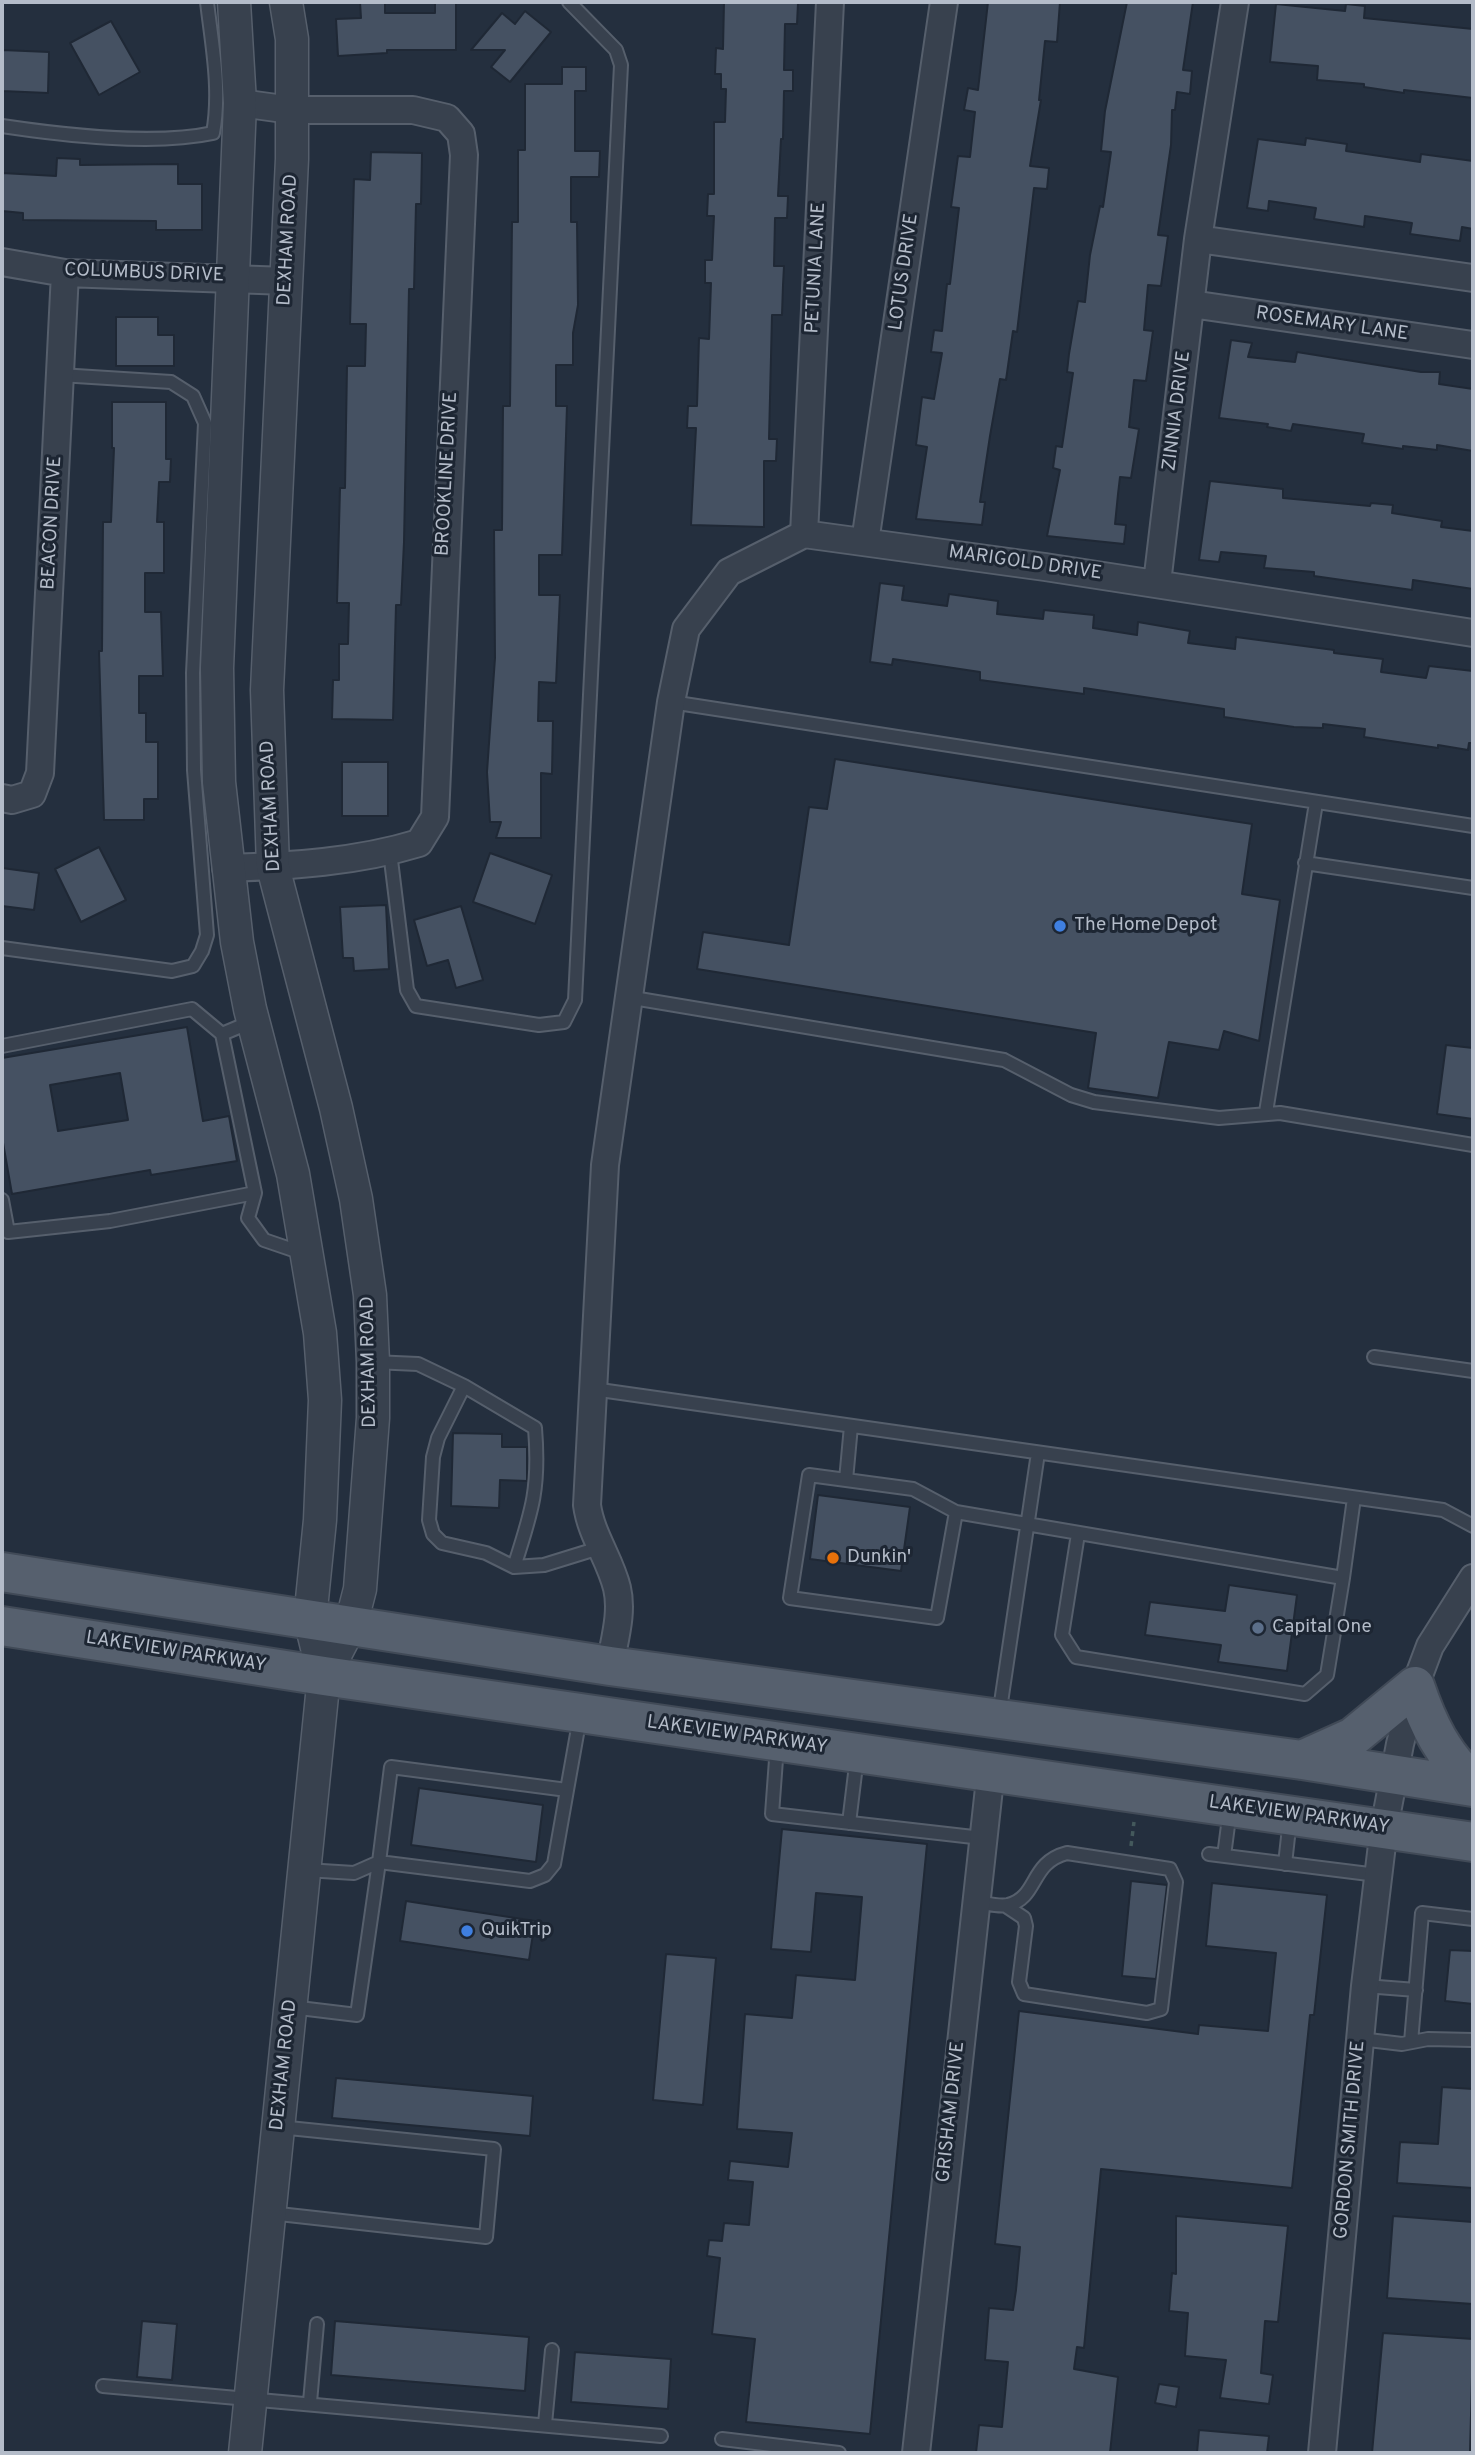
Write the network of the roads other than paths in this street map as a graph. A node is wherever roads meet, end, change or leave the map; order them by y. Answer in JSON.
{"nodes":[{"id":1,"x":207,"y":2,"type":"edge"},
{"id":2,"x":234,"y":2,"type":"edge"},
{"id":3,"x":286,"y":2,"type":"edge"},
{"id":4,"x":569,"y":2,"type":"edge"},
{"id":5,"x":830,"y":2,"type":"edge"},
{"id":6,"x":944,"y":2,"type":"edge"},
{"id":7,"x":1236,"y":2,"type":"edge"},
{"id":8,"x":240,"y":103,"type":"junction"},
{"id":9,"x":291,"y":110,"type":"junction"},
{"id":10,"x":2,"y":126,"type":"edge"},
{"id":11,"x":1198,"y":239,"type":"junction"},
{"id":12,"x":2,"y":262,"type":"edge"},
{"id":13,"x":65,"y":273,"type":"junction"},
{"id":14,"x":235,"y":277,"type":"junction"},
{"id":15,"x":1473,"y":278,"type":"edge"},
{"id":16,"x":286,"y":281,"type":"junction"},
{"id":17,"x":1191,"y":304,"type":"junction"},
{"id":18,"x":1473,"y":345,"type":"edge"},
{"id":19,"x":60,"y":374,"type":"junction"},
{"id":20,"x":804,"y":534,"type":"junction"},
{"id":21,"x":865,"y":542,"type":"junction"},
{"id":22,"x":1157,"y":583,"type":"junction"},
{"id":23,"x":1473,"y":633,"type":"edge"},
{"id":24,"x":671,"y":702,"type":"junction"},
{"id":25,"x":2,"y":798,"type":"edge"},
{"id":26,"x":1316,"y":803,"type":"junction"},
{"id":27,"x":1473,"y":825,"type":"edge"},
{"id":28,"x":390,"y":852,"type":"junction"},
{"id":29,"x":1306,"y":863,"type":"junction"},
{"id":30,"x":273,"y":867,"type":"junction"},
{"id":31,"x":226,"y":868,"type":"junction"},
{"id":32,"x":1473,"y":888,"type":"edge"},
{"id":33,"x":2,"y":948,"type":"edge"},
{"id":34,"x":627,"y":996,"type":"junction"},
{"id":35,"x":253,"y":1021,"type":"junction"},
{"id":36,"x":222,"y":1034,"type":"junction"},
{"id":37,"x":2,"y":1046,"type":"edge"},
{"id":38,"x":1266,"y":1112,"type":"junction"},
{"id":39,"x":1473,"y":1145,"type":"edge"},
{"id":40,"x":255,"y":1193,"type":"junction"},
{"id":41,"x":2,"y":1200,"type":"edge"},
{"id":42,"x":309,"y":1255,"type":"junction"},
{"id":43,"x":1374,"y":1357,"type":"dead end"},
{"id":44,"x":373,"y":1362,"type":"junction"},
{"id":45,"x":1473,"y":1371,"type":"edge"},
{"id":46,"x":464,"y":1386,"type":"junction"},
{"id":47,"x":592,"y":1389,"type":"junction"},
{"id":48,"x":851,"y":1426,"type":"junction"},
{"id":49,"x":1038,"y":1453,"type":"junction"},
{"id":50,"x":846,"y":1480,"type":"junction"},
{"id":51,"x":1354,"y":1498,"type":"junction"},
{"id":52,"x":956,"y":1512,"type":"junction"},
{"id":53,"x":1026,"y":1526,"type":"junction"},
{"id":54,"x":1473,"y":1526,"type":"edge"},
{"id":55,"x":1078,"y":1534,"type":"junction"},
{"id":56,"x":599,"y":1548,"type":"junction"},
{"id":57,"x":514,"y":1567,"type":"junction"},
{"id":58,"x":2,"y":1572,"type":"edge"},
{"id":59,"x":1343,"y":1578,"type":"junction"},
{"id":60,"x":1473,"y":1578,"type":"edge"},
{"id":61,"x":310,"y":1619,"type":"junction"},
{"id":62,"x":351,"y":1624,"type":"junction"},
{"id":63,"x":2,"y":1626,"type":"edge"},
{"id":64,"x":610,"y":1665,"type":"junction"},
{"id":65,"x":324,"y":1676,"type":"junction"},
{"id":66,"x":1415,"y":1686,"type":"junction"},
{"id":67,"x":581,"y":1713,"type":"junction"},
{"id":68,"x":998,"y":1720,"type":"junction"},
{"id":69,"x":778,"y":1742,"type":"junction"},
{"id":70,"x":857,"y":1753,"type":"junction"},
{"id":71,"x":1302,"y":1760,"type":"junction"},
{"id":72,"x":991,"y":1770,"type":"junction"},
{"id":73,"x":1393,"y":1774,"type":"junction"},
{"id":74,"x":1473,"y":1785,"type":"edge"},
{"id":75,"x":567,"y":1790,"type":"junction"},
{"id":76,"x":1231,"y":1807,"type":"junction"},
{"id":77,"x":1290,"y":1815,"type":"junction"},
{"id":78,"x":849,"y":1823,"type":"junction"},
{"id":79,"x":1384,"y":1828,"type":"junction"},
{"id":80,"x":982,"y":1838,"type":"junction"},
{"id":81,"x":1473,"y":1843,"type":"edge"},
{"id":82,"x":1209,"y":1854,"type":"dead end"},
{"id":83,"x":1224,"y":1856,"type":"junction"},
{"id":84,"x":379,"y":1862,"type":"junction"},
{"id":85,"x":1285,"y":1864,"type":"junction"},
{"id":86,"x":304,"y":1870,"type":"junction"},
{"id":87,"x":1377,"y":1875,"type":"junction"},
{"id":88,"x":975,"y":1902,"type":"junction"},
{"id":89,"x":1006,"y":1906,"type":"junction"},
{"id":90,"x":1473,"y":1919,"type":"edge"},
{"id":91,"x":1365,"y":1986,"type":"junction"},
{"id":92,"x":1416,"y":1990,"type":"junction"},
{"id":93,"x":290,"y":2007,"type":"junction"},
{"id":94,"x":1360,"y":2039,"type":"junction"},
{"id":95,"x":1473,"y":2040,"type":"edge"},
{"id":96,"x":1411,"y":2042,"type":"junction"},
{"id":97,"x":278,"y":2127,"type":"junction"},
{"id":98,"x":270,"y":2213,"type":"junction"},
{"id":99,"x":317,"y":2324,"type":"dead end"},
{"id":100,"x":552,"y":2350,"type":"dead end"},
{"id":101,"x":103,"y":2386,"type":"dead end"},
{"id":102,"x":251,"y":2397,"type":"junction"},
{"id":103,"x":310,"y":2402,"type":"junction"},
{"id":104,"x":545,"y":2424,"type":"junction"},
{"id":105,"x":661,"y":2435,"type":"dead end"},
{"id":106,"x":722,"y":2439,"type":"dead end"},
{"id":107,"x":245,"y":2453,"type":"edge"},
{"id":108,"x":839,"y":2453,"type":"edge"},
{"id":109,"x":916,"y":2453,"type":"edge"},
{"id":110,"x":1322,"y":2453,"type":"edge"}],
"edges":[{"from":1,"to":10,"type":"lane"},
{"from":2,"to":8,"type":"street","name":"DEXHAM ROAD"},
{"from":3,"to":9,"type":"street","name":"DEXHAM ROAD"},
{"from":4,"to":28,"type":"lane"},
{"from":5,"to":20,"type":"street","name":"PETUNIA LANE"},
{"from":6,"to":21,"type":"street","name":"LOTUS DRIVE"},
{"from":7,"to":11,"type":"street","name":"ZINNIA DRIVE"},
{"from":8,"to":9,"type":"street","name":"BROOKLINE DRIVE"},
{"from":8,"to":14,"type":"street","name":"DEXHAM ROAD"},
{"from":9,"to":16,"type":"street","name":"DEXHAM ROAD"},
{"from":9,"to":28,"type":"street","name":"BROOKLINE DRIVE"},
{"from":11,"to":15,"type":"street"},
{"from":11,"to":17,"type":"street","name":"ZINNIA DRIVE"},
{"from":12,"to":13,"type":"street","name":"COLUMBUS DRIVE"},
{"from":13,"to":14,"type":"street","name":"COLUMBUS DRIVE"},
{"from":13,"to":19,"type":"street","name":"BEACON DRIVE"},
{"from":14,"to":16,"type":"street","name":"COLUMBUS DRIVE"},
{"from":14,"to":31,"type":"street","name":"DEXHAM ROAD"},
{"from":16,"to":30,"type":"street","name":"DEXHAM ROAD"},
{"from":17,"to":18,"type":"street","name":"ROSEMARY LANE"},
{"from":17,"to":22,"type":"street","name":"ZINNIA DRIVE"},
{"from":19,"to":25,"type":"street","name":"BEACON DRIVE"},
{"from":19,"to":33,"type":"lane"},
{"from":20,"to":21,"type":"street","name":"MARIGOLD DRIVE"},
{"from":20,"to":24,"type":"street"},
{"from":21,"to":22,"type":"street","name":"MARIGOLD DRIVE"},
{"from":22,"to":23,"type":"street","name":"MARIGOLD DRIVE"},
{"from":24,"to":26,"type":"lane"},
{"from":24,"to":34,"type":"street"},
{"from":26,"to":27,"type":"lane"},
{"from":26,"to":29,"type":"lane"},
{"from":28,"to":30,"type":"street","name":"BROOKLINE DRIVE"},
{"from":29,"to":32,"type":"lane"},
{"from":29,"to":38,"type":"lane"},
{"from":30,"to":31,"type":"street","name":"BROOKLINE DRIVE"},
{"from":30,"to":44,"type":"street","name":"DEXHAM ROAD"},
{"from":31,"to":35,"type":"street","name":"DEXHAM ROAD"},
{"from":34,"to":38,"type":"lane"},
{"from":34,"to":47,"type":"street"},
{"from":35,"to":36,"type":"lane"},
{"from":35,"to":42,"type":"street","name":"DEXHAM ROAD"},
{"from":36,"to":37,"type":"lane"},
{"from":36,"to":40,"type":"lane"},
{"from":38,"to":39,"type":"lane"},
{"from":40,"to":41,"type":"lane"},
{"from":40,"to":42,"type":"lane"},
{"from":42,"to":61,"type":"street","name":"DEXHAM ROAD"},
{"from":43,"to":45,"type":"lane"},
{"from":44,"to":46,"type":"lane"},
{"from":44,"to":62,"type":"street","name":"DEXHAM ROAD"},
{"from":46,"to":57,"type":"lane"},
{"from":46,"to":57,"type":"lane"},
{"from":47,"to":48,"type":"lane"},
{"from":47,"to":56,"type":"street"},
{"from":48,"to":49,"type":"lane"},
{"from":48,"to":50,"type":"lane"},
{"from":49,"to":51,"type":"lane"},
{"from":49,"to":53,"type":"lane"},
{"from":50,"to":52,"type":"lane"},
{"from":50,"to":52,"type":"lane"},
{"from":51,"to":54,"type":"lane"},
{"from":51,"to":59,"type":"lane"},
{"from":52,"to":53,"type":"lane"},
{"from":53,"to":55,"type":"lane"},
{"from":53,"to":68,"type":"lane"},
{"from":55,"to":59,"type":"lane"},
{"from":55,"to":59,"type":"lane"},
{"from":56,"to":57,"type":"lane"},
{"from":56,"to":64,"type":"street"},
{"from":58,"to":61,"type":"main road"},
{"from":60,"to":66,"type":"street","name":"GORDON SMITH DRIVE"},
{"from":61,"to":62,"type":"main road"},
{"from":61,"to":65,"type":"street","name":"DEXHAM ROAD"},
{"from":62,"to":64,"type":"main road"},
{"from":62,"to":65,"type":"street","name":"DEXHAM ROAD"},
{"from":63,"to":65,"type":"main road","name":"LAKEVIEW PARKWAY"},
{"from":64,"to":68,"type":"main road"},
{"from":65,"to":67,"type":"main road","name":"LAKEVIEW PARKWAY"},
{"from":65,"to":86,"type":"street","name":"DEXHAM ROAD"},
{"from":66,"to":71,"type":"main road"},
{"from":66,"to":73,"type":"street","name":"GORDON SMITH DRIVE"},
{"from":66,"to":74,"type":"main road"},
{"from":67,"to":69,"type":"main road","name":"LAKEVIEW PARKWAY"},
{"from":67,"to":75,"type":"lane"},
{"from":68,"to":71,"type":"main road"},
{"from":68,"to":72,"type":"main road"},
{"from":69,"to":70,"type":"main road","name":"LAKEVIEW PARKWAY"},
{"from":69,"to":78,"type":"lane"},
{"from":70,"to":72,"type":"main road","name":"LAKEVIEW PARKWAY"},
{"from":70,"to":78,"type":"lane"},
{"from":71,"to":73,"type":"main road"},
{"from":72,"to":76,"type":"main road","name":"LAKEVIEW PARKWAY"},
{"from":72,"to":80,"type":"street","name":"GRISHAM DRIVE"},
{"from":73,"to":74,"type":"main road"},
{"from":73,"to":79,"type":"street","name":"GORDON SMITH DRIVE"},
{"from":75,"to":84,"type":"lane"},
{"from":75,"to":84,"type":"lane"},
{"from":76,"to":77,"type":"main road","name":"LAKEVIEW PARKWAY"},
{"from":76,"to":83,"type":"lane"},
{"from":77,"to":79,"type":"main road","name":"LAKEVIEW PARKWAY"},
{"from":77,"to":85,"type":"lane"},
{"from":78,"to":80,"type":"lane"},
{"from":79,"to":81,"type":"main road","name":"LAKEVIEW PARKWAY"},
{"from":79,"to":87,"type":"street","name":"GORDON SMITH DRIVE"},
{"from":80,"to":88,"type":"street","name":"GRISHAM DRIVE"},
{"from":82,"to":83,"type":"lane"},
{"from":83,"to":85,"type":"lane"},
{"from":84,"to":86,"type":"lane"},
{"from":84,"to":93,"type":"lane"},
{"from":85,"to":87,"type":"lane"},
{"from":86,"to":93,"type":"street","name":"DEXHAM ROAD"},
{"from":87,"to":91,"type":"street","name":"GORDON SMITH DRIVE"},
{"from":88,"to":89,"type":"lane"},
{"from":88,"to":109,"type":"street","name":"GRISHAM DRIVE"},
{"from":89,"to":89,"type":"lane"},
{"from":90,"to":92,"type":"lane"},
{"from":91,"to":92,"type":"lane"},
{"from":91,"to":94,"type":"street","name":"GORDON SMITH DRIVE"},
{"from":92,"to":96,"type":"lane"},
{"from":93,"to":97,"type":"street","name":"DEXHAM ROAD"},
{"from":94,"to":96,"type":"lane"},
{"from":94,"to":110,"type":"street","name":"GORDON SMITH DRIVE"},
{"from":95,"to":96,"type":"lane"},
{"from":97,"to":98,"type":"street","name":"DEXHAM ROAD"},
{"from":97,"to":98,"type":"lane"},
{"from":98,"to":102,"type":"street","name":"DEXHAM ROAD"},
{"from":99,"to":103,"type":"lane"},
{"from":100,"to":104,"type":"lane"},
{"from":101,"to":102,"type":"lane"},
{"from":102,"to":103,"type":"lane"},
{"from":102,"to":107,"type":"street","name":"DEXHAM ROAD"},
{"from":103,"to":104,"type":"lane"},
{"from":104,"to":105,"type":"lane"},
{"from":106,"to":108,"type":"lane"}]}
